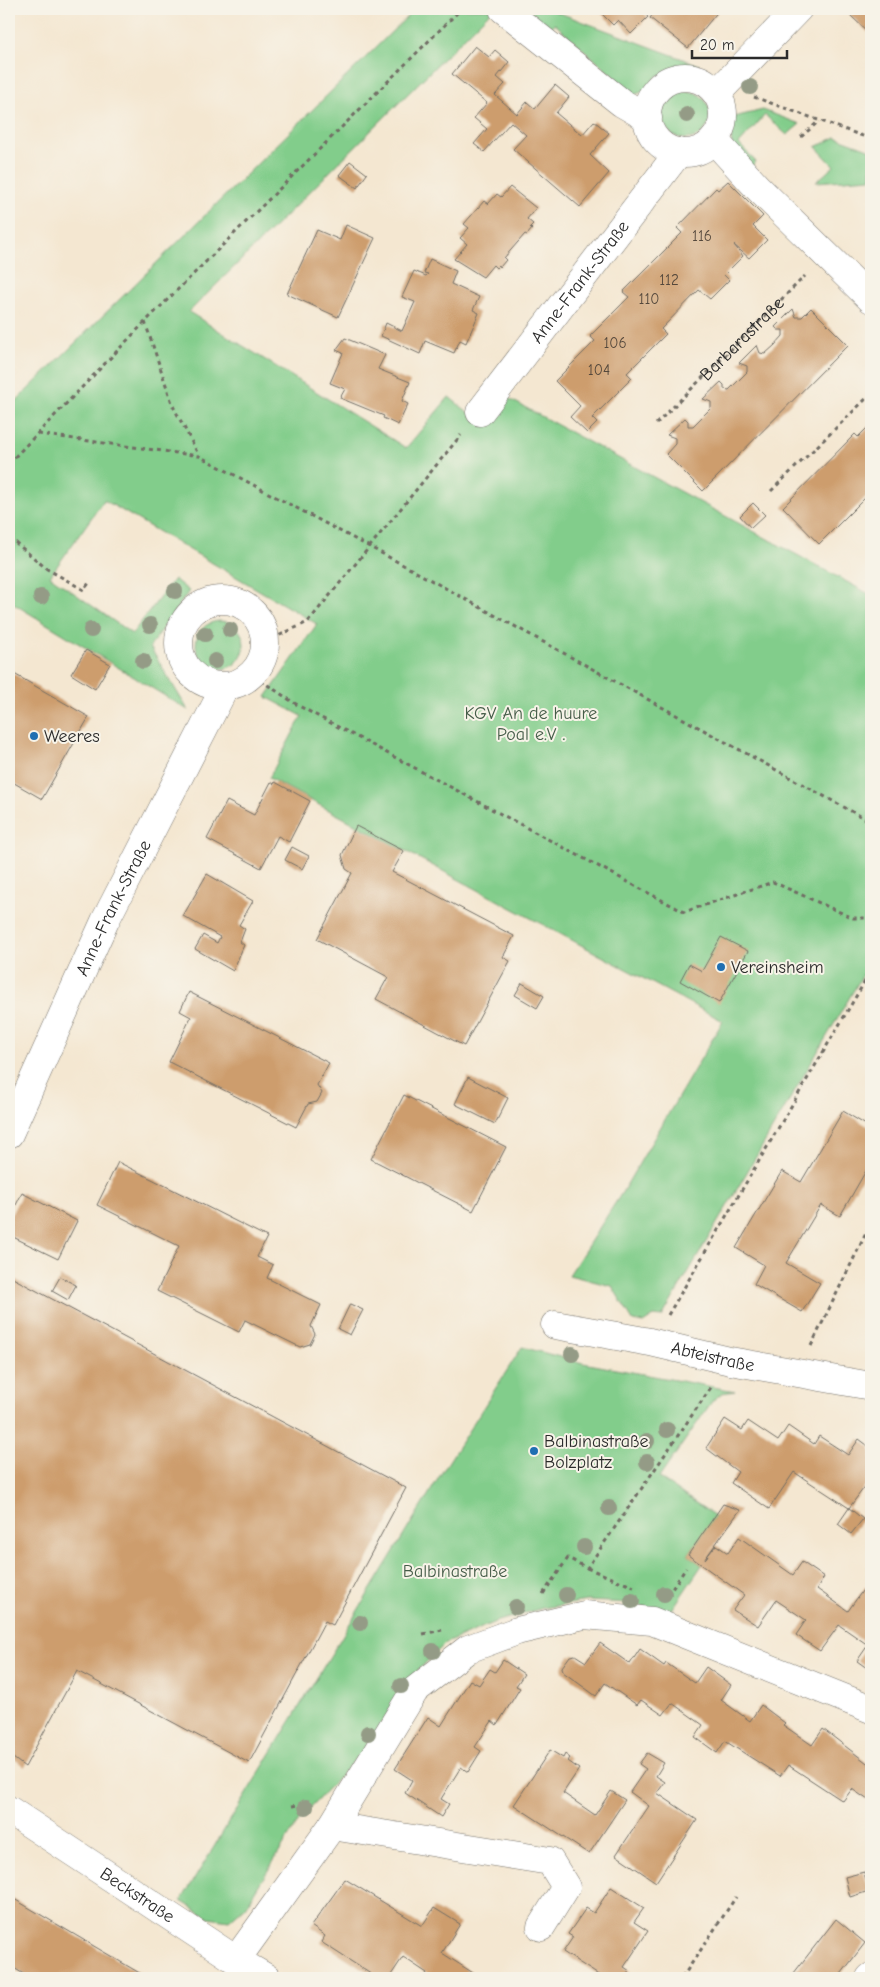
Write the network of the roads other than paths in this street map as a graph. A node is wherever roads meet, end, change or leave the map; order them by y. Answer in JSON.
{"nodes":[{"id":1,"x":503,"y":9,"type":"edge"},
{"id":2,"x":798,"y":9,"type":"edge"},
{"id":3,"x":719,"y":89,"type":"junction"},
{"id":4,"x":648,"y":118,"type":"junction"},
{"id":5,"x":714,"y":140,"type":"junction"},
{"id":6,"x":679,"y":152,"type":"junction"},
{"id":7,"x":871,"y":299,"type":"edge"},
{"id":8,"x":480,"y":412,"type":"road end"},
{"id":9,"x":225,"y":686,"type":"junction"},
{"id":10,"x":9,"y":1134,"type":"edge"},
{"id":11,"x":555,"y":1325,"type":"dead end"},
{"id":12,"x":871,"y":1386,"type":"edge"},
{"id":13,"x":871,"y":1709,"type":"edge"},
{"id":14,"x":9,"y":1810,"type":"edge"},
{"id":15,"x":332,"y":1826,"type":"junction"},
{"id":16,"x":541,"y":1927,"type":"dead end"},
{"id":17,"x":236,"y":1960,"type":"junction"},
{"id":18,"x":267,"y":1978,"type":"edge"}],
"edges":[{"from":1,"to":4,"type":"street"},
{"from":2,"to":3,"type":"street"},
{"from":3,"to":4,"type":"street"},
{"from":3,"to":5,"type":"street"},
{"from":4,"to":6,"type":"street"},
{"from":5,"to":6,"type":"street"},
{"from":5,"to":7,"type":"street"},
{"from":6,"to":8,"type":"street","name":"Anne-Frank-Straße"},
{"from":9,"to":9,"type":"street"},
{"from":9,"to":10,"type":"street","name":"Anne-Frank-Straße"},
{"from":11,"to":12,"type":"street","name":"Abteistraße"},
{"from":13,"to":15,"type":"street"},
{"from":14,"to":17,"type":"street","name":"Beckstraße"},
{"from":15,"to":16,"type":"street"},
{"from":15,"to":17,"type":"street"},
{"from":17,"to":18,"type":"street","name":"Beckstraße"}]}
